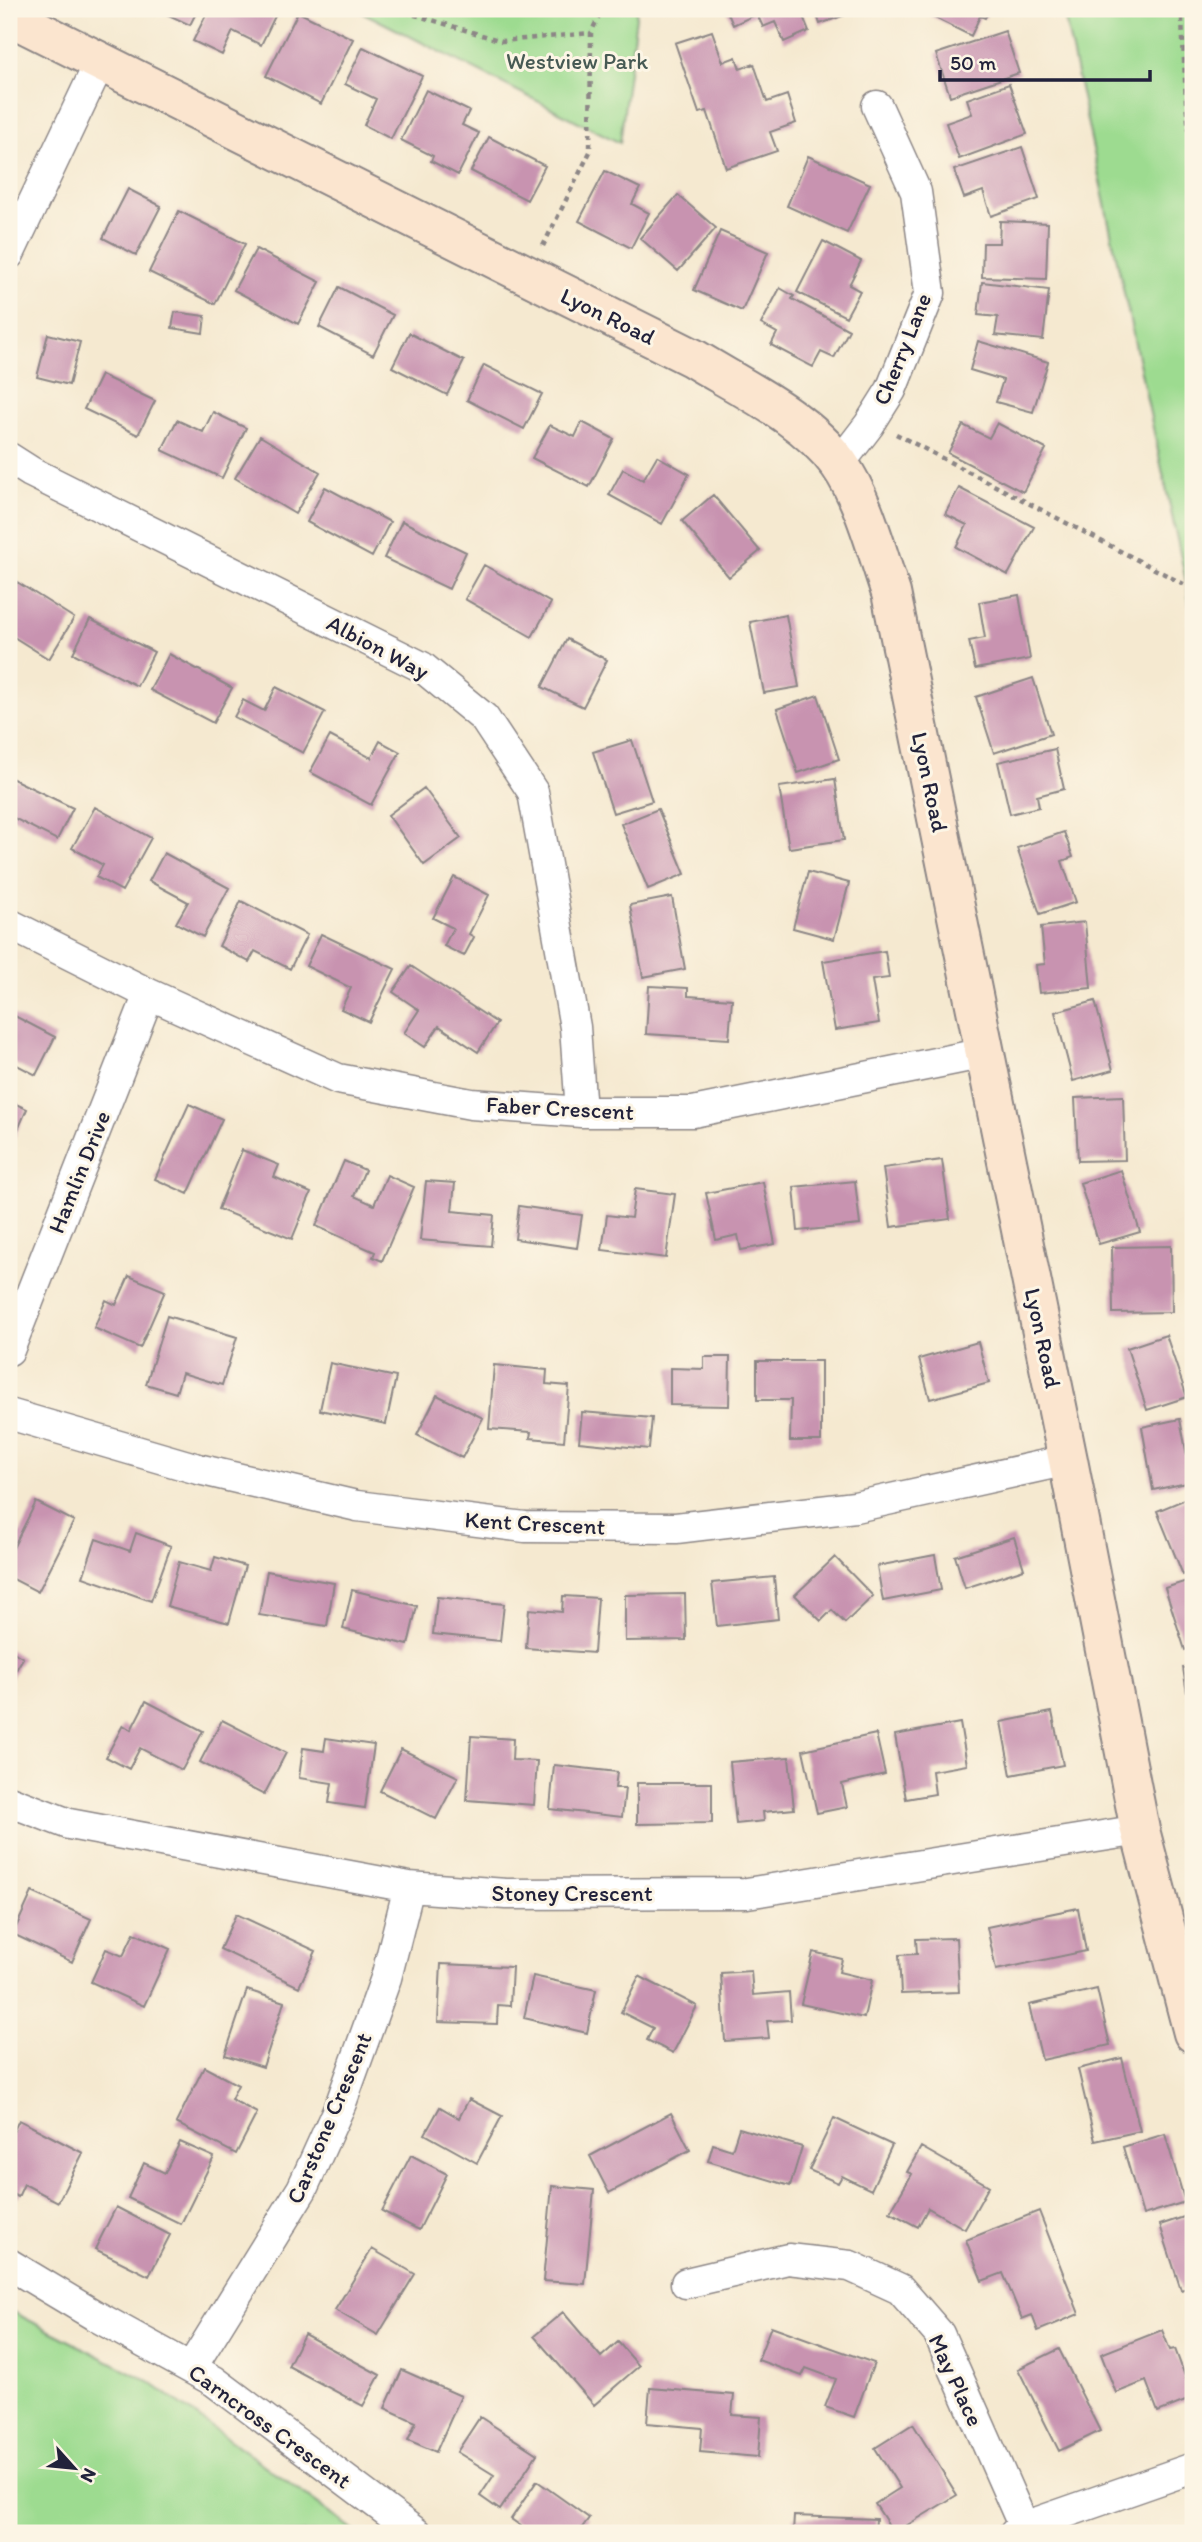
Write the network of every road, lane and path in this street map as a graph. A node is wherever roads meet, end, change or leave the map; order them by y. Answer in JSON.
{"nodes":[{"id":1,"x":395,"y":9,"type":"edge"},
{"id":2,"x":602,"y":9,"type":"edge"},
{"id":3,"x":1177,"y":9,"type":"edge"},
{"id":4,"x":9,"y":16,"type":"edge"},
{"id":5,"x":590,"y":33,"type":"junction"},
{"id":6,"x":100,"y":62,"type":"junction"},
{"id":7,"x":877,"y":106,"type":"dead end"},
{"id":8,"x":1193,"y":168,"type":"edge"},
{"id":9,"x":539,"y":253,"type":"dead end"},
{"id":10,"x":9,"y":254,"type":"edge"},
{"id":11,"x":889,"y":430,"type":"dead end"},
{"id":12,"x":9,"y":458,"type":"edge"},
{"id":13,"x":839,"y":464,"type":"junction"},
{"id":14,"x":1193,"y":589,"type":"edge"},
{"id":15,"x":9,"y":924,"type":"edge"},
{"id":16,"x":149,"y":994,"type":"junction"},
{"id":17,"x":985,"y":1054,"type":"junction"},
{"id":18,"x":581,"y":1112,"type":"junction"},
{"id":19,"x":9,"y":1350,"type":"edge"},
{"id":20,"x":9,"y":1414,"type":"edge"},
{"id":21,"x":1068,"y":1461,"type":"junction"},
{"id":22,"x":9,"y":1801,"type":"edge"},
{"id":23,"x":1140,"y":1830,"type":"junction"},
{"id":24,"x":409,"y":1887,"type":"junction"},
{"id":25,"x":1193,"y":2033,"type":"edge"},
{"id":26,"x":9,"y":2264,"type":"edge"},
{"id":27,"x":686,"y":2283,"type":"dead end"},
{"id":28,"x":191,"y":2368,"type":"junction"},
{"id":29,"x":1193,"y":2468,"type":"edge"},
{"id":30,"x":1019,"y":2530,"type":"edge"},
{"id":31,"x":416,"y":2533,"type":"edge"}],
"edges":[{"from":1,"to":5,"type":"path"},
{"from":2,"to":5,"type":"path"},
{"from":3,"to":8,"type":"path"},
{"from":4,"to":6,"type":"street","name":"Lyon Road"},
{"from":5,"to":9,"type":"path"},
{"from":6,"to":10,"type":"street"},
{"from":6,"to":13,"type":"street","name":"Lyon Road"},
{"from":7,"to":13,"type":"street","name":"Cherry Lane"},
{"from":11,"to":14,"type":"path"},
{"from":12,"to":18,"type":"street","name":"Albion Way"},
{"from":13,"to":17,"type":"street","name":"Lyon Road"},
{"from":15,"to":16,"type":"street","name":"Faber Crescent"},
{"from":16,"to":18,"type":"street","name":"Faber Crescent"},
{"from":16,"to":19,"type":"street","name":"Hamlin Drive"},
{"from":17,"to":18,"type":"street","name":"Faber Crescent"},
{"from":17,"to":21,"type":"street","name":"Lyon Road"},
{"from":20,"to":21,"type":"street","name":"Kent Crescent"},
{"from":21,"to":23,"type":"street","name":"Lyon Road"},
{"from":22,"to":24,"type":"street","name":"Stoney Crescent"},
{"from":23,"to":24,"type":"street","name":"Stoney Crescent"},
{"from":23,"to":25,"type":"street","name":"Lyon Road"},
{"from":24,"to":28,"type":"street","name":"Carstone Crescent"},
{"from":26,"to":28,"type":"street","name":"Carncross Crescent"},
{"from":27,"to":30,"type":"street","name":"May Place"},
{"from":28,"to":31,"type":"street","name":"Carncross Crescent"},
{"from":29,"to":30,"type":"street"}]}
